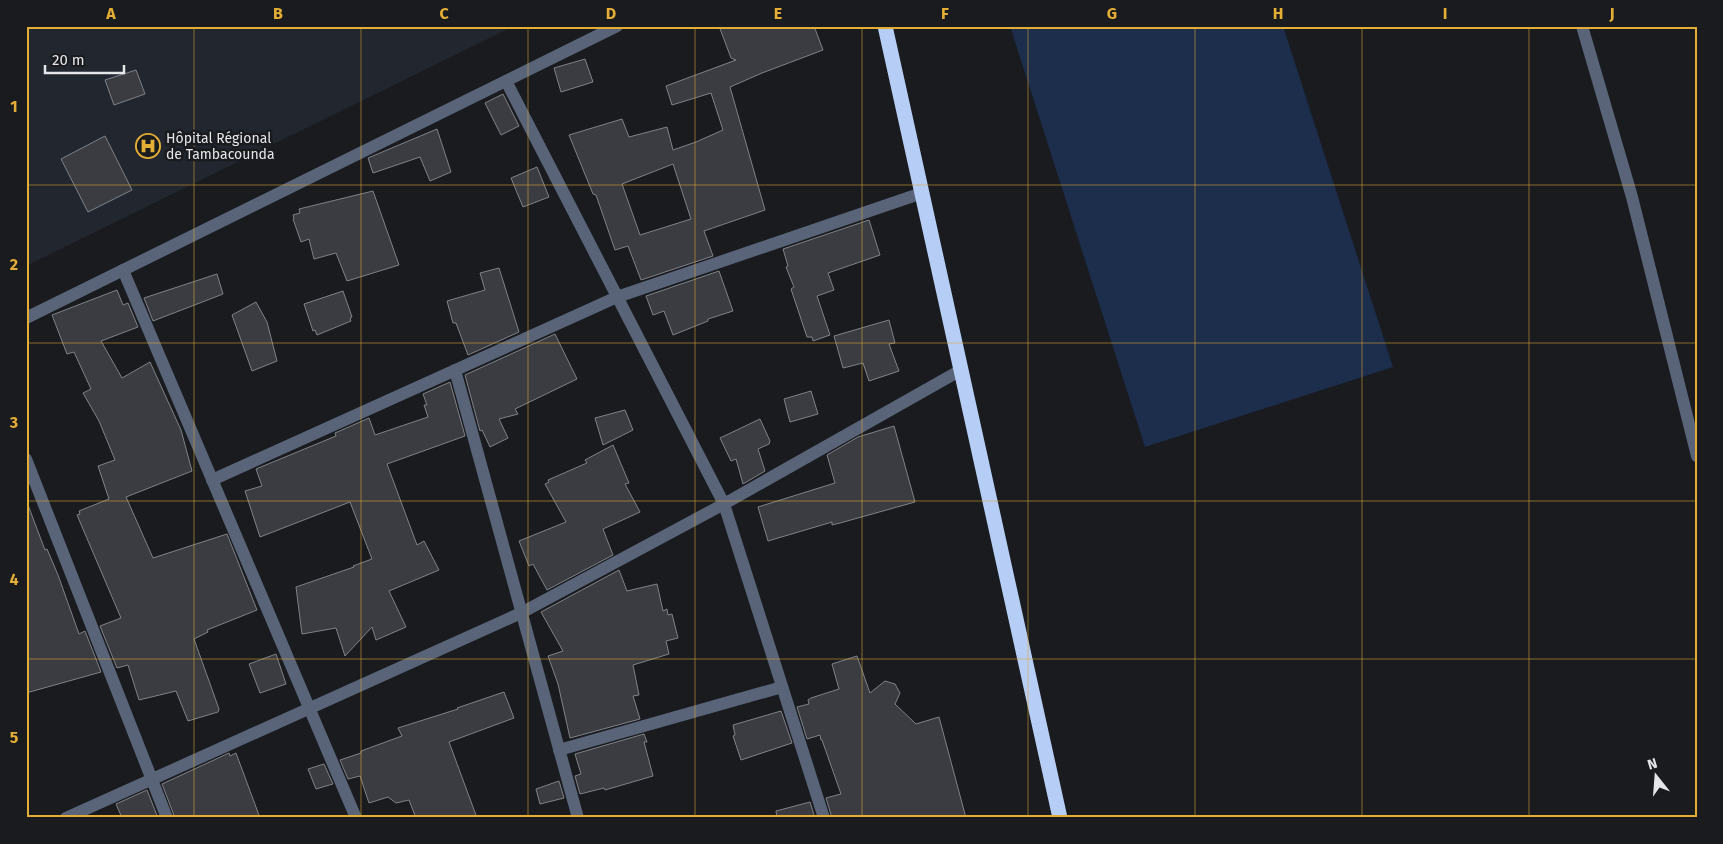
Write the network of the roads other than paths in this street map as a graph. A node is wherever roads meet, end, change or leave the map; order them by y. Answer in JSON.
{"nodes":[{"id":1,"x":617,"y":26,"type":"edge"},
{"id":2,"x":885,"y":26,"type":"edge"},
{"id":3,"x":1582,"y":26,"type":"edge"},
{"id":4,"x":506,"y":81,"type":"junction"},
{"id":5,"x":922,"y":193,"type":"junction"},
{"id":6,"x":122,"y":270,"type":"junction"},
{"id":7,"x":617,"y":297,"type":"junction"},
{"id":8,"x":26,"y":318,"type":"edge"},
{"id":9,"x":455,"y":370,"type":"junction"},
{"id":10,"x":961,"y":370,"type":"junction"},
{"id":11,"x":1697,"y":456,"type":"edge"},
{"id":12,"x":26,"y":459,"type":"edge"},
{"id":13,"x":212,"y":480,"type":"junction"},
{"id":14,"x":724,"y":504,"type":"junction"},
{"id":15,"x":521,"y":613,"type":"junction"},
{"id":16,"x":782,"y":687,"type":"junction"},
{"id":17,"x":309,"y":708,"type":"junction"},
{"id":18,"x":559,"y":750,"type":"junction"},
{"id":19,"x":152,"y":779,"type":"junction"},
{"id":20,"x":66,"y":818,"type":"edge"},
{"id":21,"x":166,"y":818,"type":"edge"},
{"id":22,"x":356,"y":818,"type":"edge"},
{"id":23,"x":578,"y":818,"type":"edge"},
{"id":24,"x":824,"y":818,"type":"edge"},
{"id":25,"x":1060,"y":818,"type":"edge"}],
"edges":[{"from":1,"to":4,"type":"street"},
{"from":2,"to":5,"type":"highway"},
{"from":3,"to":11,"type":"street"},
{"from":4,"to":6,"type":"street"},
{"from":4,"to":7,"type":"street"},
{"from":5,"to":7,"type":"street"},
{"from":5,"to":10,"type":"highway"},
{"from":6,"to":8,"type":"street"},
{"from":6,"to":13,"type":"street"},
{"from":7,"to":9,"type":"street"},
{"from":7,"to":14,"type":"street"},
{"from":9,"to":13,"type":"street"},
{"from":9,"to":15,"type":"street"},
{"from":10,"to":14,"type":"street"},
{"from":10,"to":25,"type":"highway"},
{"from":12,"to":19,"type":"street"},
{"from":13,"to":17,"type":"street"},
{"from":14,"to":15,"type":"street"},
{"from":14,"to":16,"type":"street"},
{"from":15,"to":17,"type":"street"},
{"from":15,"to":18,"type":"street"},
{"from":16,"to":18,"type":"street"},
{"from":16,"to":24,"type":"street"},
{"from":17,"to":19,"type":"street"},
{"from":17,"to":22,"type":"street"},
{"from":18,"to":23,"type":"street"},
{"from":19,"to":20,"type":"street"},
{"from":19,"to":21,"type":"street"}]}
